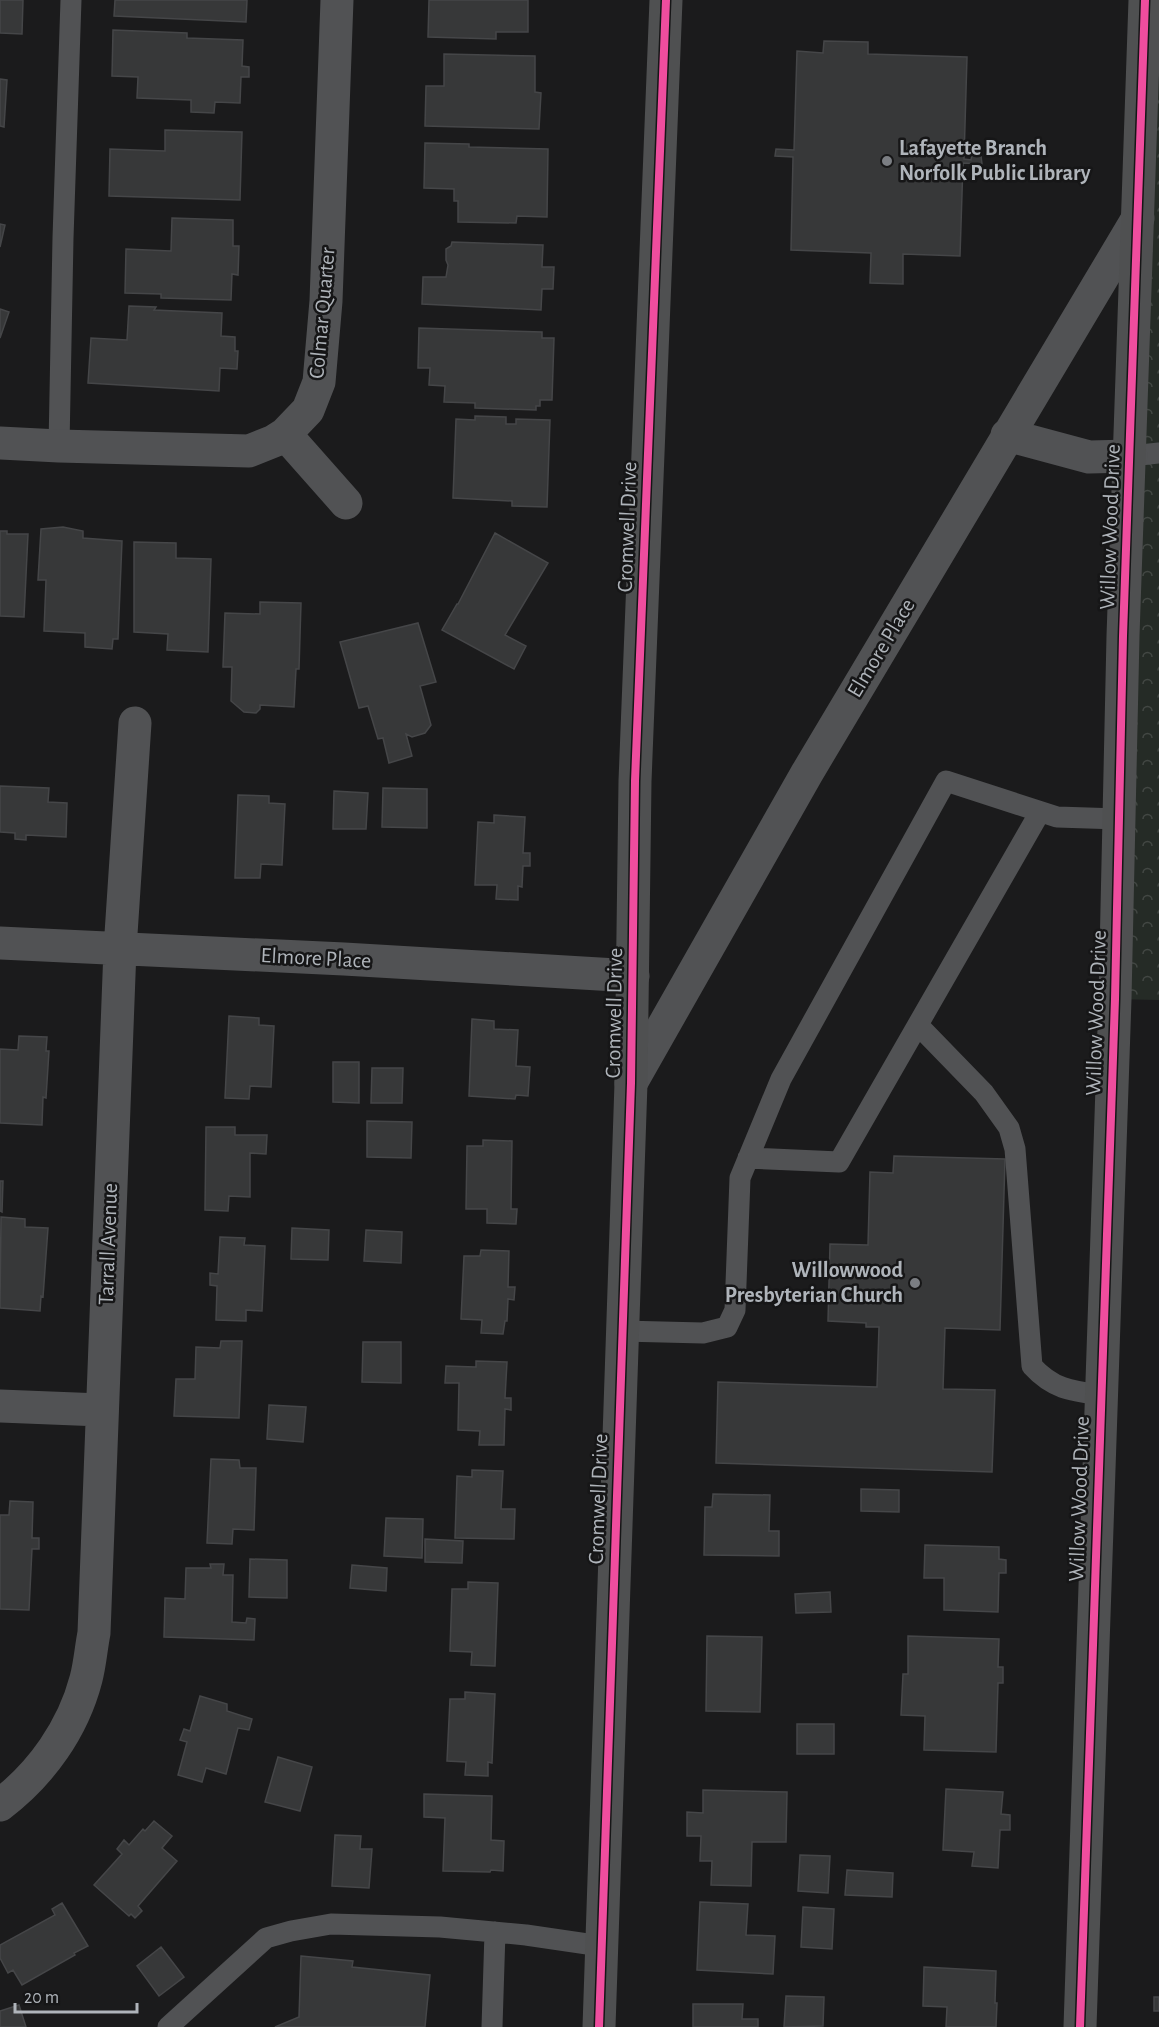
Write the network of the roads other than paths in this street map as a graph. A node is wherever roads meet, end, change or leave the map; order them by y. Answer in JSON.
{"nodes":[{"id":1,"x":71,"y":0,"type":"edge"},
{"id":2,"x":337,"y":0,"type":"edge"},
{"id":3,"x":666,"y":0,"type":"edge"},
{"id":4,"x":1145,"y":0,"type":"edge"},
{"id":5,"x":1138,"y":218,"type":"junction"},
{"id":6,"x":285,"y":434,"type":"junction"},
{"id":7,"x":1007,"y":435,"type":"junction"},
{"id":8,"x":0,"y":443,"type":"edge"},
{"id":9,"x":59,"y":446,"type":"junction"},
{"id":10,"x":1145,"y":455,"type":"edge"},
{"id":11,"x":346,"y":503,"type":"dead end"},
{"id":12,"x":135,"y":723,"type":"dead end"},
{"id":13,"x":1041,"y":812,"type":"junction"},
{"id":14,"x":1119,"y":819,"type":"junction"},
{"id":15,"x":0,"y":943,"type":"edge"},
{"id":16,"x":120,"y":949,"type":"junction"},
{"id":17,"x":633,"y":976,"type":"junction"},
{"id":18,"x":918,"y":1024,"type":"junction"},
{"id":19,"x":631,"y":1083,"type":"junction"},
{"id":20,"x":748,"y":1158,"type":"junction"},
{"id":21,"x":622,"y":1331,"type":"junction"},
{"id":22,"x":1101,"y":1395,"type":"junction"},
{"id":23,"x":0,"y":1406,"type":"edge"},
{"id":24,"x":101,"y":1410,"type":"junction"},
{"id":25,"x":0,"y":1805,"type":"edge"},
{"id":26,"x":495,"y":1932,"type":"junction"},
{"id":27,"x":601,"y":1946,"type":"junction"},
{"id":28,"x":168,"y":2027,"type":"edge"},
{"id":29,"x":492,"y":2027,"type":"edge"},
{"id":30,"x":598,"y":2027,"type":"edge"},
{"id":31,"x":1080,"y":2027,"type":"edge"}],
"edges":[{"from":1,"to":9,"type":"lane"},
{"from":2,"to":6,"type":"street","name":"Colmar Quarter"},
{"from":3,"to":17,"type":"street","name":"Cromwell Drive"},
{"from":4,"to":5,"type":"street","name":"Willow Wood Drive"},
{"from":5,"to":7,"type":"street","name":"Elmore Place"},
{"from":5,"to":10,"type":"street","name":"Willow Wood Drive"},
{"from":6,"to":9,"type":"street","name":"Colmar Quarter"},
{"from":6,"to":11,"type":"street"},
{"from":7,"to":10,"type":"street"},
{"from":7,"to":19,"type":"street","name":"Elmore Place"},
{"from":8,"to":9,"type":"street","name":"Colmar Quarter"},
{"from":10,"to":14,"type":"street","name":"Willow Wood Drive"},
{"from":12,"to":16,"type":"street","name":"Tarrall Avenue"},
{"from":13,"to":14,"type":"lane"},
{"from":13,"to":18,"type":"lane"},
{"from":13,"to":20,"type":"lane"},
{"from":14,"to":22,"type":"street","name":"Willow Wood Drive"},
{"from":15,"to":16,"type":"street","name":"Elmore Place"},
{"from":16,"to":17,"type":"street","name":"Elmore Place"},
{"from":16,"to":24,"type":"street","name":"Tarrall Avenue"},
{"from":17,"to":19,"type":"street","name":"Cromwell Drive"},
{"from":18,"to":20,"type":"lane"},
{"from":18,"to":22,"type":"lane"},
{"from":19,"to":21,"type":"street","name":"Cromwell Drive"},
{"from":20,"to":21,"type":"lane"},
{"from":21,"to":27,"type":"street","name":"Cromwell Drive"},
{"from":22,"to":31,"type":"street","name":"Willow Wood Drive"},
{"from":23,"to":24,"type":"street"},
{"from":24,"to":25,"type":"street","name":"Tarrall Avenue"},
{"from":26,"to":27,"type":"lane"},
{"from":26,"to":28,"type":"lane"},
{"from":26,"to":29,"type":"lane"},
{"from":27,"to":30,"type":"street","name":"Cromwell Drive"}]}
